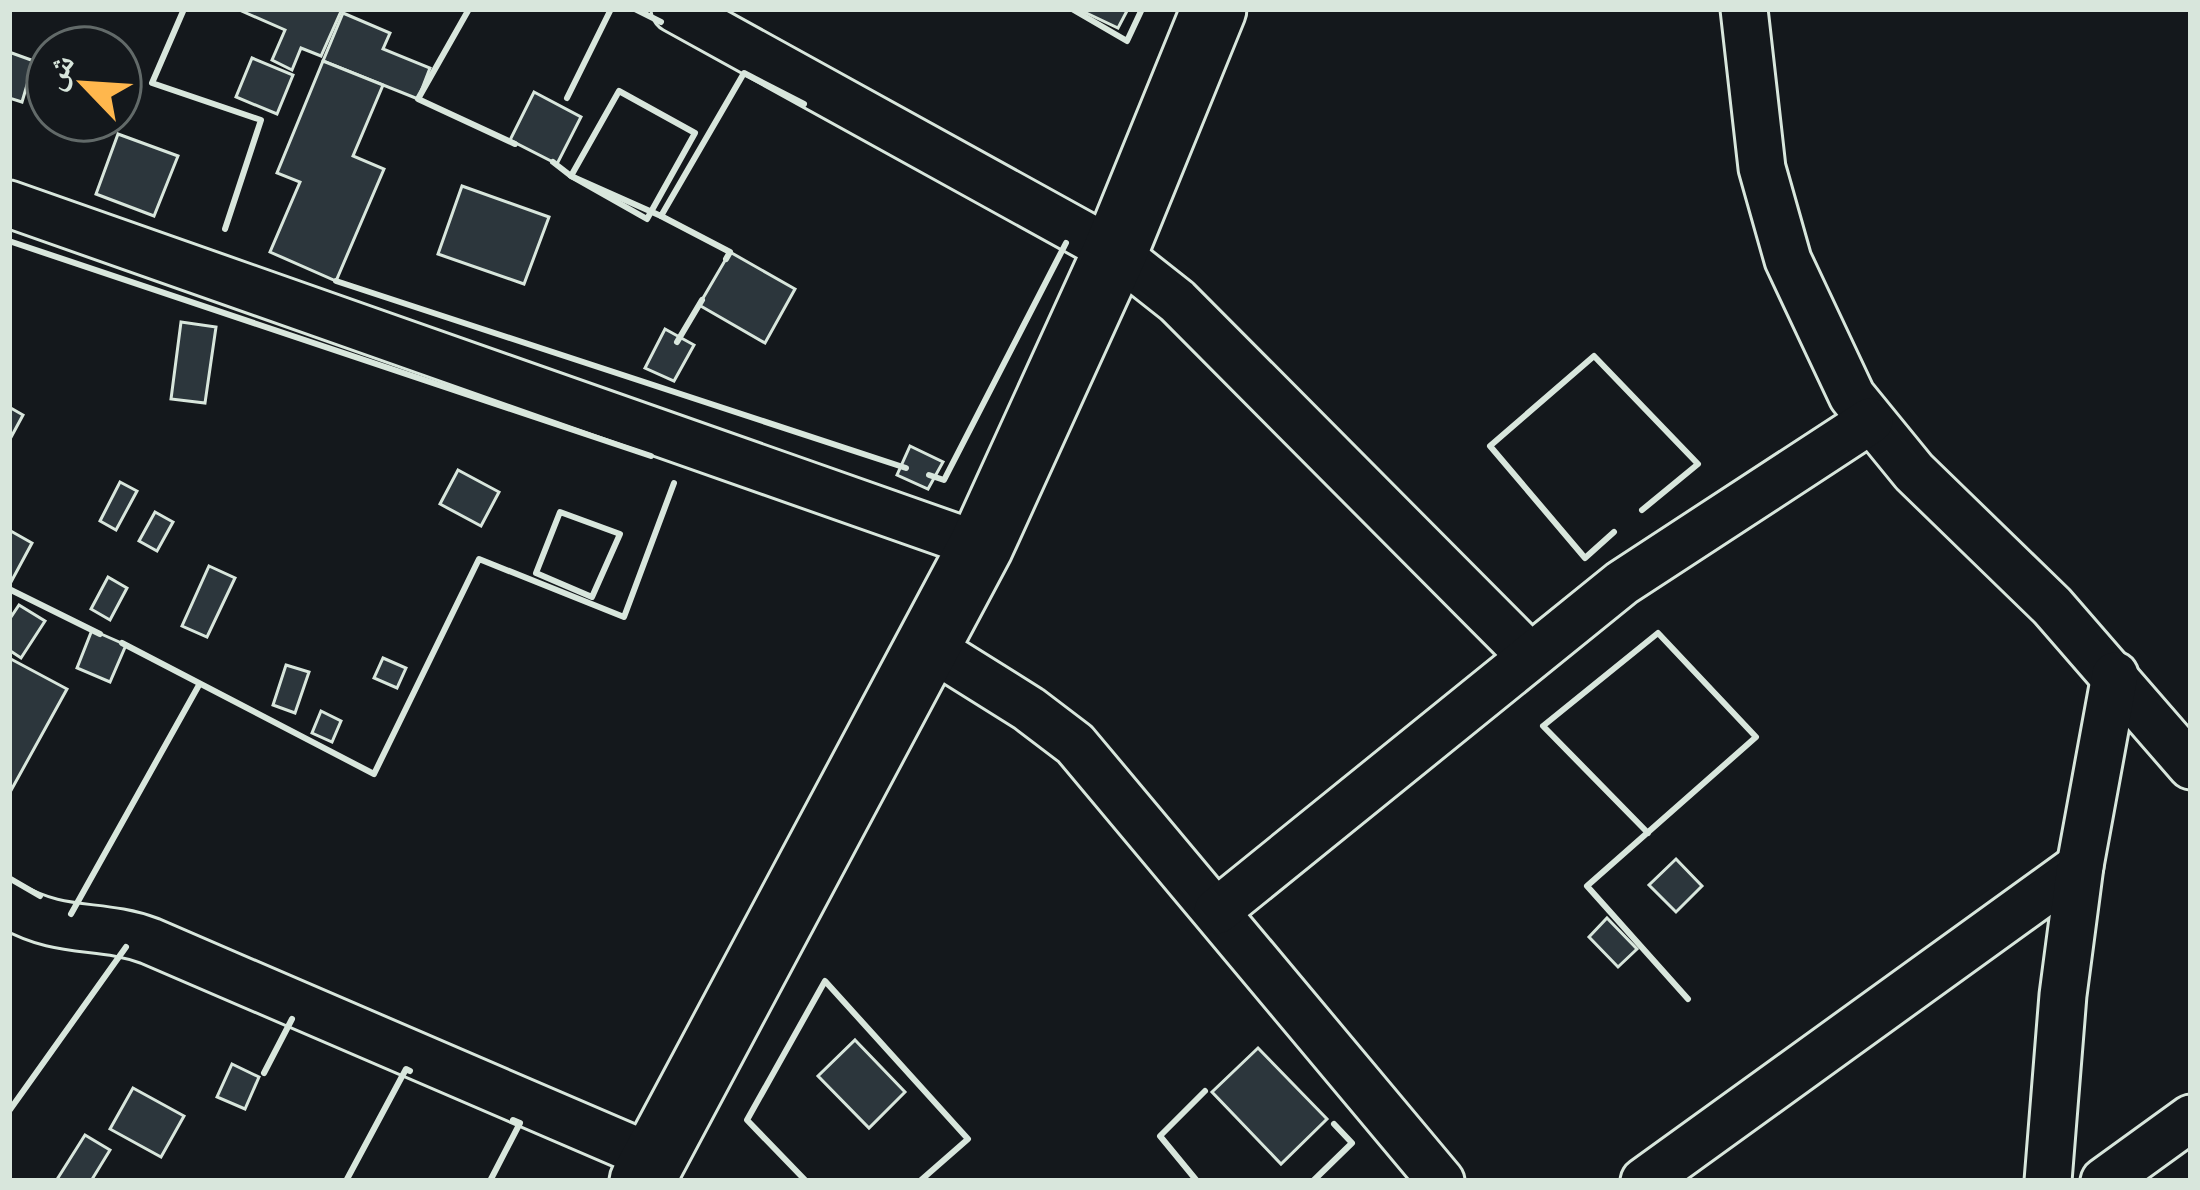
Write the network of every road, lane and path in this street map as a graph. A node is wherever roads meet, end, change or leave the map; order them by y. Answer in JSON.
{"nodes":[{"id":1,"x":675,"y":9,"type":"edge"},
{"id":2,"x":1214,"y":9,"type":"edge"},
{"id":3,"x":1747,"y":11,"type":"edge"},
{"id":4,"x":9,"y":205,"type":"edge"},
{"id":5,"x":1115,"y":252,"type":"junction"},
{"id":6,"x":1870,"y":421,"type":"junction"},
{"id":7,"x":981,"y":546,"type":"junction"},
{"id":8,"x":930,"y":647,"type":"junction"},
{"id":9,"x":1529,"y":655,"type":"junction"},
{"id":10,"x":2115,"y":675,"type":"junction"},
{"id":11,"x":2191,"y":766,"type":"edge"},
{"id":12,"x":2080,"y":866,"type":"junction"},
{"id":13,"x":9,"y":905,"type":"edge"},
{"id":14,"x":1217,"y":911,"type":"junction"},
{"id":15,"x":2191,"y":1118,"type":"edge"},
{"id":16,"x":648,"y":1170,"type":"edge"},
{"id":17,"x":1441,"y":1181,"type":"edge"},
{"id":18,"x":1644,"y":1181,"type":"edge"},
{"id":19,"x":2048,"y":1181,"type":"edge"},
{"id":20,"x":2104,"y":1181,"type":"edge"}],
"edges":[{"from":1,"to":5,"type":"street"},
{"from":2,"to":5,"type":"street"},
{"from":3,"to":6,"type":"street"},
{"from":4,"to":7,"type":"street"},
{"from":5,"to":7,"type":"street"},
{"from":5,"to":9,"type":"street"},
{"from":6,"to":9,"type":"street"},
{"from":6,"to":10,"type":"street"},
{"from":7,"to":8,"type":"street"},
{"from":8,"to":14,"type":"street"},
{"from":8,"to":16,"type":"street"},
{"from":9,"to":14,"type":"street"},
{"from":10,"to":11,"type":"street"},
{"from":10,"to":12,"type":"street"},
{"from":12,"to":18,"type":"street"},
{"from":12,"to":19,"type":"street"},
{"from":13,"to":16,"type":"street"},
{"from":14,"to":17,"type":"street"},
{"from":15,"to":20,"type":"street"}]}
